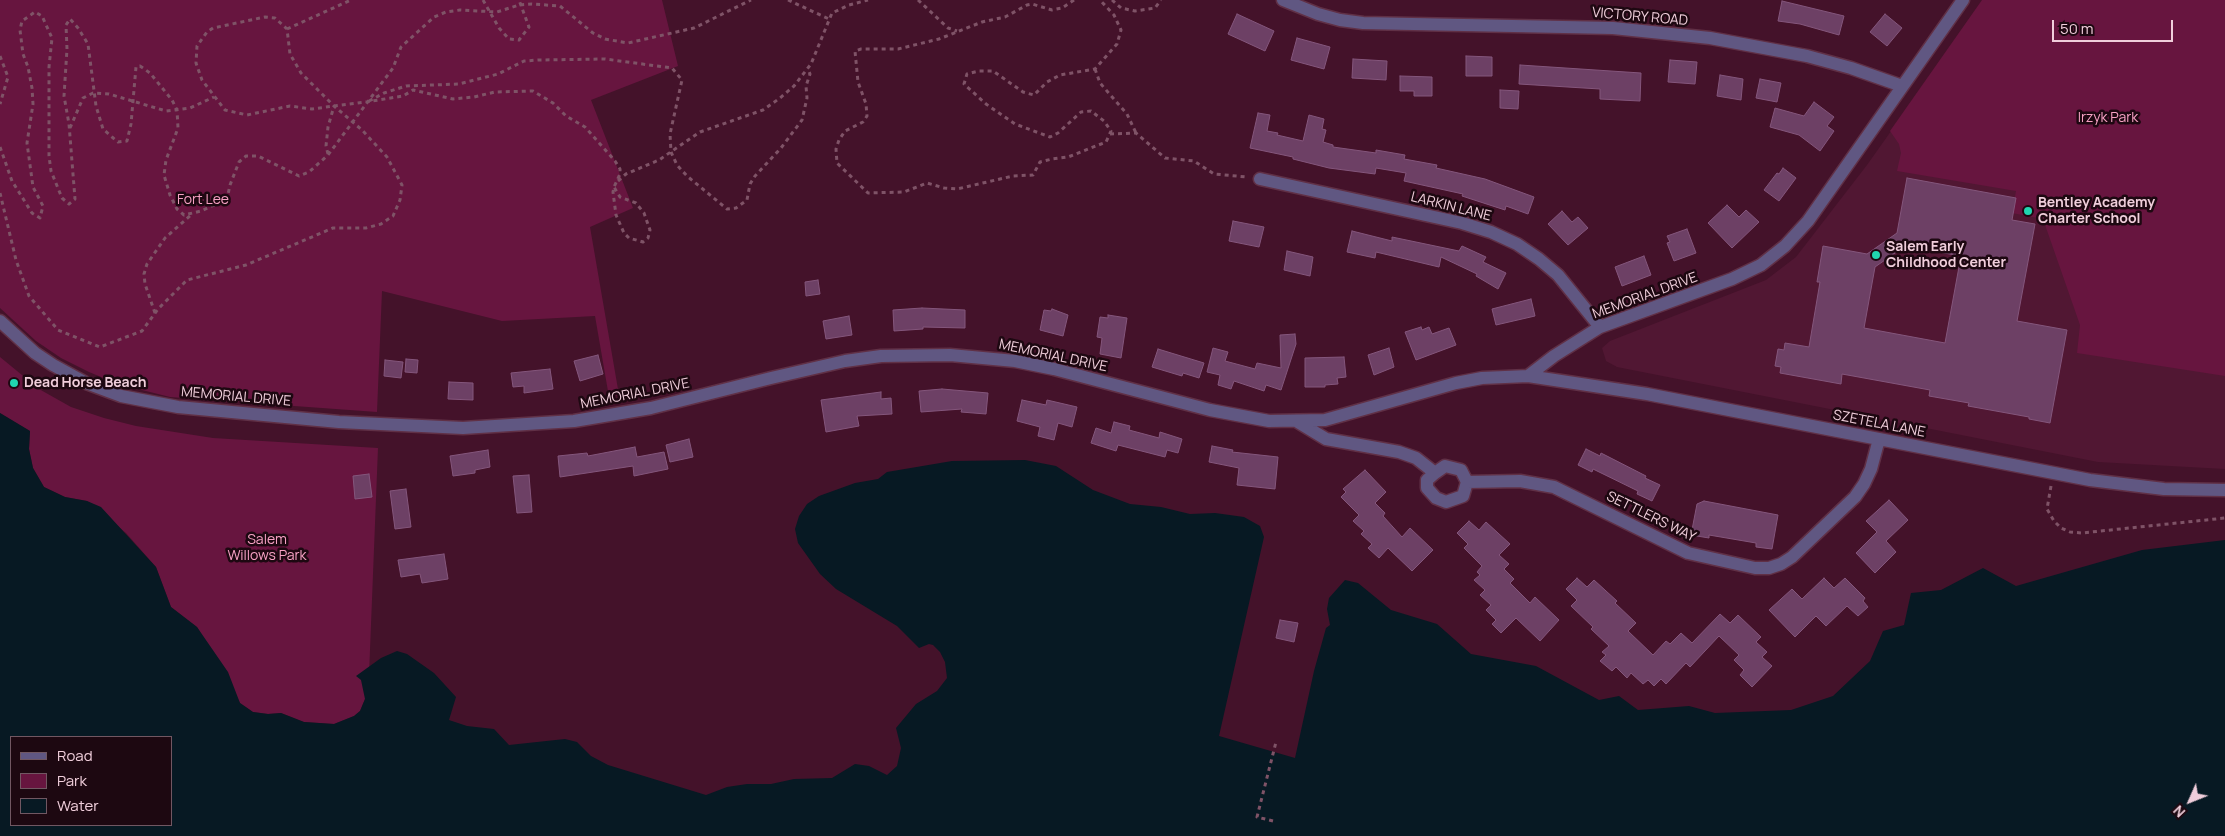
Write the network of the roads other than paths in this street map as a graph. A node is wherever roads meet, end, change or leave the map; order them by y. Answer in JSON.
{"nodes":[{"id":1,"x":1283,"y":0,"type":"edge"},
{"id":2,"x":1963,"y":0,"type":"edge"},
{"id":3,"x":1902,"y":86,"type":"junction"},
{"id":4,"x":1260,"y":179,"type":"road end"},
{"id":5,"x":0,"y":321,"type":"edge"},
{"id":6,"x":1600,"y":327,"type":"junction"},
{"id":7,"x":1528,"y":376,"type":"junction"},
{"id":8,"x":1298,"y":422,"type":"junction"},
{"id":9,"x":1879,"y":439,"type":"junction"},
{"id":10,"x":1435,"y":473,"type":"junction"},
{"id":11,"x":1467,"y":482,"type":"junction"},
{"id":12,"x":2225,"y":490,"type":"edge"}],
"edges":[{"from":1,"to":3,"type":"street","name":"VICTORY ROAD"},
{"from":2,"to":3,"type":"street","name":"MEMORIAL DRIVE"},
{"from":3,"to":6,"type":"street","name":"MEMORIAL DRIVE"},
{"from":4,"to":6,"type":"street","name":"LARKIN LANE"},
{"from":5,"to":8,"type":"street","name":"MEMORIAL DRIVE"},
{"from":6,"to":7,"type":"street","name":"MEMORIAL DRIVE"},
{"from":7,"to":8,"type":"street","name":"MEMORIAL DRIVE"},
{"from":7,"to":9,"type":"street","name":"SZETELA LANE"},
{"from":8,"to":10,"type":"street"},
{"from":9,"to":11,"type":"street","name":"SETTLERS WAY"},
{"from":9,"to":12,"type":"street","name":"SZETELA LANE"},
{"from":10,"to":11,"type":"street"},
{"from":10,"to":11,"type":"street"}]}
